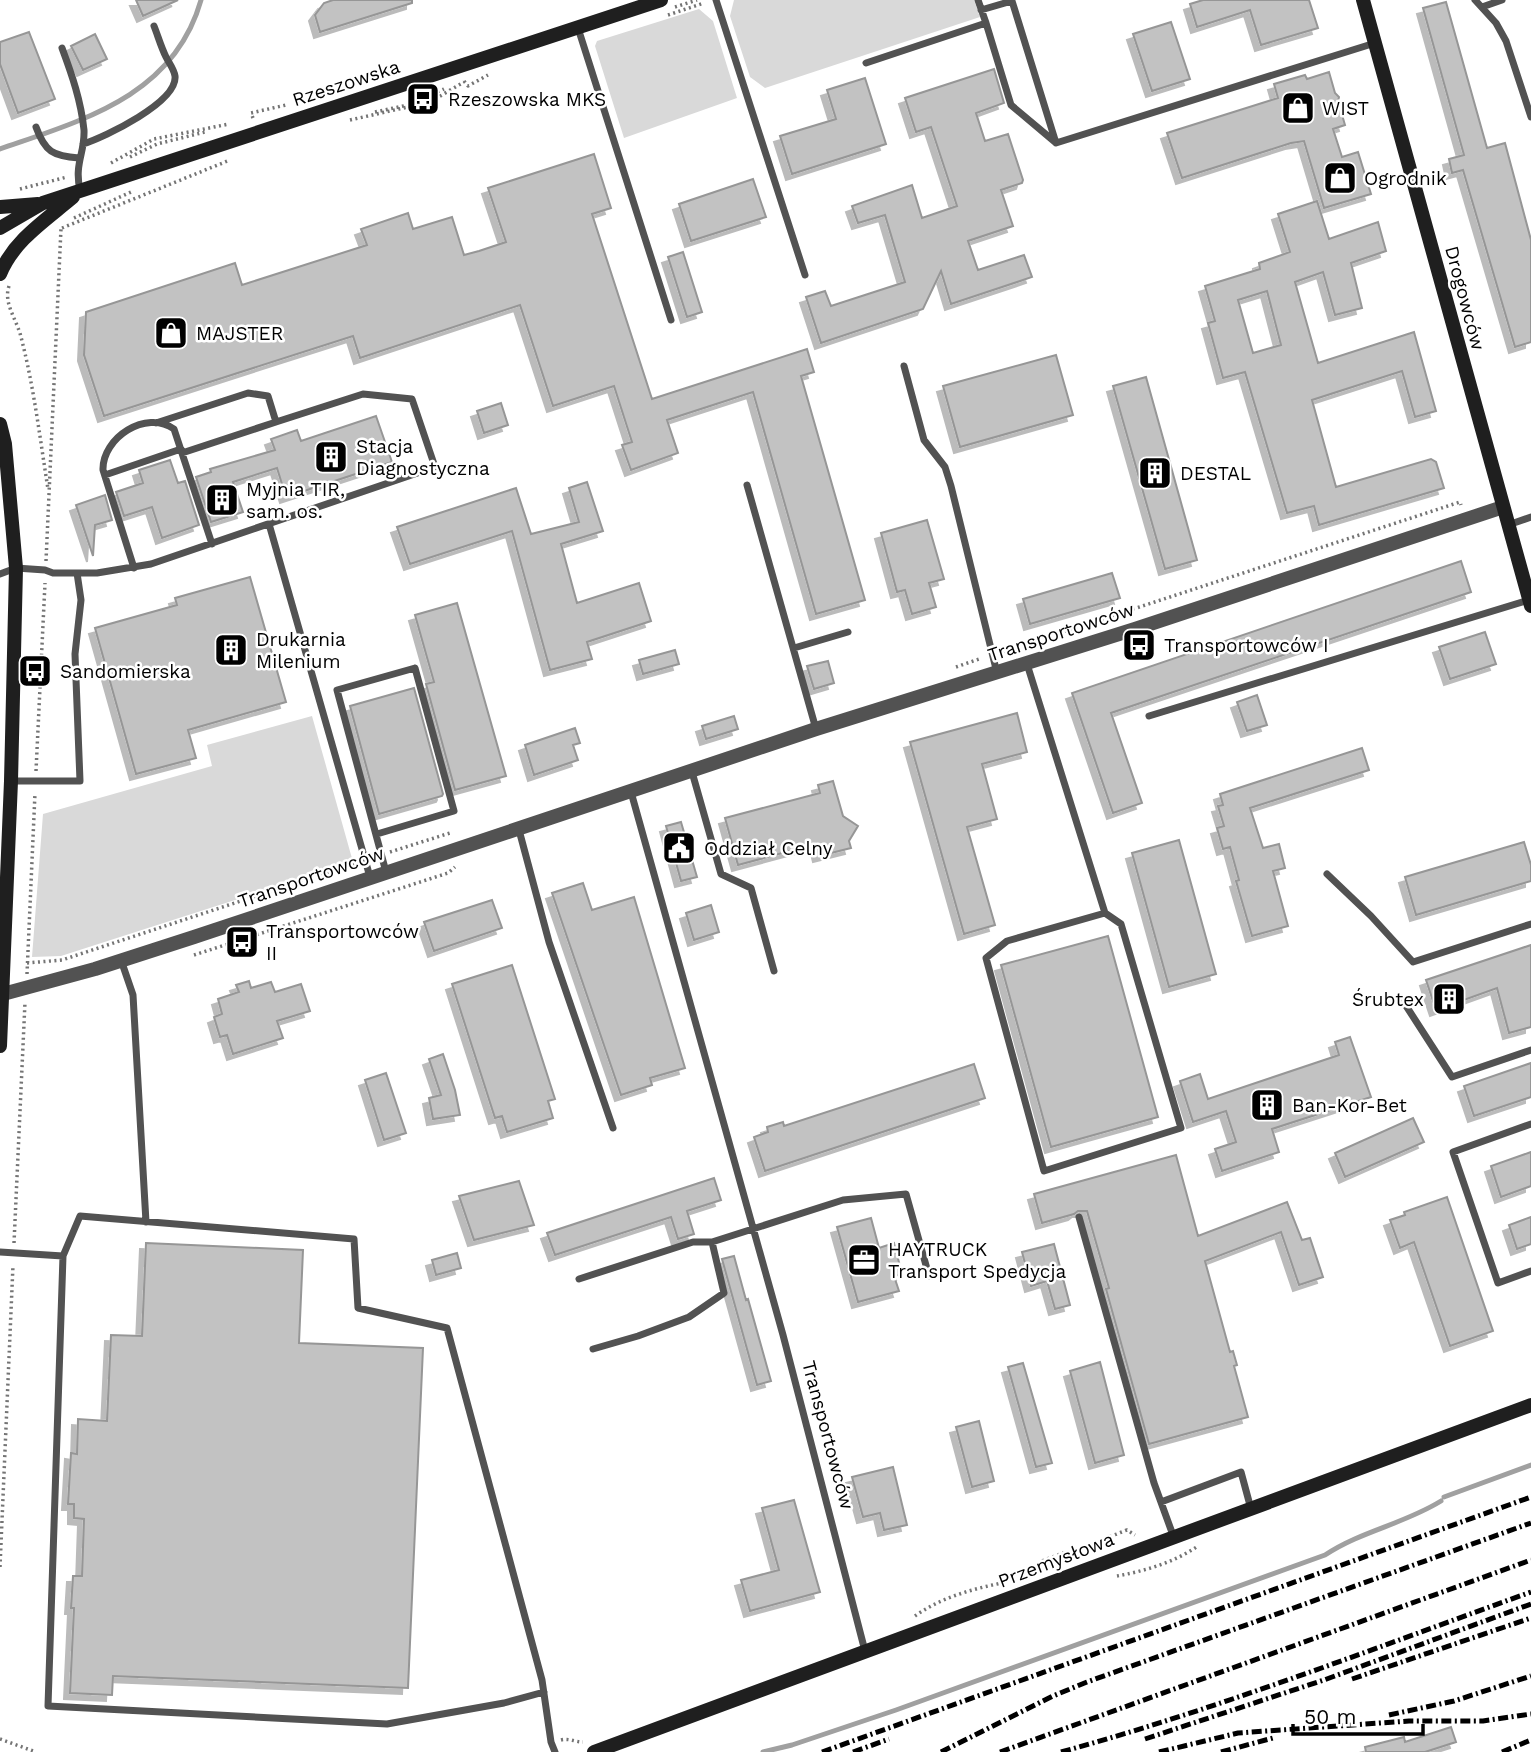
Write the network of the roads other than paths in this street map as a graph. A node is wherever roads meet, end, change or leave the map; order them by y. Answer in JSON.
{"nodes":[{"id":1,"x":661,"y":0,"type":"edge"},
{"id":2,"x":716,"y":0,"type":"edge"},
{"id":3,"x":978,"y":0,"type":"edge"},
{"id":4,"x":1363,"y":0,"type":"edge"},
{"id":5,"x":1475,"y":0,"type":"edge"},
{"id":6,"x":1502,"y":0,"type":"edge"},
{"id":7,"x":1482,"y":7,"type":"junction"},
{"id":8,"x":982,"y":10,"type":"junction"},
{"id":9,"x":986,"y":23,"type":"junction"},
{"id":10,"x":154,"y":26,"type":"dead end"},
{"id":11,"x":578,"y":27,"type":"junction"},
{"id":12,"x":1375,"y":43,"type":"junction"},
{"id":13,"x":62,"y":48,"type":"dead end"},
{"id":14,"x":866,"y":63,"type":"dead end"},
{"id":15,"x":1531,"y":117,"type":"edge"},
{"id":16,"x":36,"y":127,"type":"dead end"},
{"id":17,"x":1056,"y":143,"type":"junction"},
{"id":18,"x":83,"y":144,"type":"junction"},
{"id":19,"x":79,"y":158,"type":"junction"},
{"id":20,"x":80,"y":191,"type":"junction"},
{"id":21,"x":43,"y":203,"type":"junction"},
{"id":22,"x":0,"y":207,"type":"edge"},
{"id":23,"x":0,"y":228,"type":"edge"},
{"id":24,"x":805,"y":275,"type":"dead end"},
{"id":25,"x":5,"y":279,"type":"edge"},
{"id":26,"x":671,"y":320,"type":"dead end"},
{"id":27,"x":904,"y":366,"type":"dead end"},
{"id":28,"x":276,"y":422,"type":"junction"},
{"id":29,"x":156,"y":423,"type":"junction"},
{"id":30,"x":0,"y":424,"type":"edge"},
{"id":31,"x":181,"y":451,"type":"junction"},
{"id":32,"x":105,"y":475,"type":"junction"},
{"id":33,"x":747,"y":485,"type":"dead end"},
{"id":34,"x":1503,"y":507,"type":"junction"},
{"id":35,"x":1531,"y":517,"type":"edge"},
{"id":36,"x":269,"y":524,"type":"junction"},
{"id":37,"x":1507,"y":525,"type":"junction"},
{"id":38,"x":7,"y":539,"type":"edge"},
{"id":39,"x":212,"y":544,"type":"junction"},
{"id":40,"x":16,"y":568,"type":"junction"},
{"id":41,"x":134,"y":568,"type":"junction"},
{"id":42,"x":76,"y":573,"type":"junction"},
{"id":43,"x":0,"y":574,"type":"edge"},
{"id":44,"x":1530,"y":603,"type":"edge"},
{"id":45,"x":848,"y":632,"type":"dead end"},
{"id":46,"x":794,"y":648,"type":"junction"},
{"id":47,"x":1027,"y":664,"type":"junction"},
{"id":48,"x":997,"y":673,"type":"junction"},
{"id":49,"x":1149,"y":716,"type":"dead end"},
{"id":50,"x":816,"y":729,"type":"junction"},
{"id":51,"x":6,"y":765,"type":"edge"},
{"id":52,"x":692,"y":772,"type":"junction"},
{"id":53,"x":11,"y":781,"type":"junction"},
{"id":54,"x":631,"y":792,"type":"junction"},
{"id":55,"x":519,"y":830,"type":"junction"},
{"id":56,"x":377,"y":834,"type":"junction"},
{"id":57,"x":387,"y":872,"type":"junction"},
{"id":58,"x":1327,"y":874,"type":"dead end"},
{"id":59,"x":370,"y":877,"type":"junction"},
{"id":60,"x":1105,"y":913,"type":"junction"},
{"id":61,"x":1531,"y":924,"type":"edge"},
{"id":62,"x":121,"y":960,"type":"junction"},
{"id":63,"x":774,"y":971,"type":"dead end"},
{"id":64,"x":3,"y":993,"type":"junction"},
{"id":65,"x":1401,"y":998,"type":"dead end"},
{"id":66,"x":0,"y":1046,"type":"edge"},
{"id":67,"x":1531,"y":1050,"type":"edge"},
{"id":68,"x":1531,"y":1124,"type":"edge"},
{"id":69,"x":613,"y":1128,"type":"dead end"},
{"id":70,"x":1079,"y":1217,"type":"dead end"},
{"id":71,"x":146,"y":1222,"type":"junction"},
{"id":72,"x":752,"y":1229,"type":"junction"},
{"id":73,"x":712,"y":1242,"type":"junction"},
{"id":74,"x":0,"y":1252,"type":"edge"},
{"id":75,"x":63,"y":1256,"type":"junction"},
{"id":76,"x":1531,"y":1271,"type":"edge"},
{"id":77,"x":929,"y":1276,"type":"dead end"},
{"id":78,"x":579,"y":1279,"type":"dead end"},
{"id":79,"x":593,"y":1349,"type":"dead end"},
{"id":80,"x":1531,"y":1405,"type":"edge"},
{"id":81,"x":1161,"y":1502,"type":"junction"},
{"id":82,"x":1252,"y":1509,"type":"junction"},
{"id":83,"x":1174,"y":1538,"type":"junction"},
{"id":84,"x":865,"y":1651,"type":"junction"},
{"id":85,"x":544,"y":1692,"type":"junction"},
{"id":86,"x":555,"y":1752,"type":"edge"},
{"id":87,"x":594,"y":1752,"type":"edge"}],
"edges":[{"from":1,"to":11,"type":"street","name":"Rzeszowska"},
{"from":2,"to":24,"type":"lane"},
{"from":3,"to":8,"type":"lane"},
{"from":4,"to":12,"type":"street","name":"Drogowców"},
{"from":5,"to":7,"type":"lane"},
{"from":6,"to":7,"type":"lane"},
{"from":7,"to":15,"type":"lane"},
{"from":8,"to":9,"type":"lane"},
{"from":8,"to":17,"type":"lane"},
{"from":9,"to":14,"type":"lane"},
{"from":9,"to":17,"type":"lane"},
{"from":10,"to":18,"type":"lane"},
{"from":11,"to":20,"type":"street","name":"Rzeszowska"},
{"from":11,"to":26,"type":"lane"},
{"from":12,"to":17,"type":"lane"},
{"from":12,"to":34,"type":"street","name":"Drogowców"},
{"from":13,"to":18,"type":"lane"},
{"from":16,"to":19,"type":"lane"},
{"from":18,"to":19,"type":"lane"},
{"from":19,"to":20,"type":"lane"},
{"from":20,"to":21,"type":"street","name":"Rzeszowska"},
{"from":20,"to":25,"type":"street"},
{"from":21,"to":22,"type":"street","name":"Rzeszowska"},
{"from":21,"to":23,"type":"street","name":"Rzeszowska"},
{"from":27,"to":48,"type":"lane"},
{"from":28,"to":29,"type":"lane"},
{"from":28,"to":31,"type":"lane"},
{"from":28,"to":36,"type":"lane"},
{"from":29,"to":31,"type":"lane"},
{"from":29,"to":32,"type":"lane"},
{"from":30,"to":38,"type":"street"},
{"from":31,"to":32,"type":"lane"},
{"from":31,"to":39,"type":"lane"},
{"from":32,"to":41,"type":"lane"},
{"from":33,"to":46,"type":"lane"},
{"from":34,"to":37,"type":"street","name":"Drogowców"},
{"from":34,"to":47,"type":"street","name":"Transportowców"},
{"from":35,"to":37,"type":"lane"},
{"from":36,"to":39,"type":"lane"},
{"from":36,"to":59,"type":"lane"},
{"from":37,"to":44,"type":"street","name":"Drogowców"},
{"from":38,"to":40,"type":"street"},
{"from":39,"to":41,"type":"lane"},
{"from":40,"to":42,"type":"lane"},
{"from":40,"to":43,"type":"lane"},
{"from":40,"to":51,"type":"street"},
{"from":41,"to":42,"type":"lane"},
{"from":42,"to":53,"type":"lane"},
{"from":44,"to":49,"type":"lane"},
{"from":45,"to":46,"type":"lane"},
{"from":46,"to":50,"type":"lane"},
{"from":47,"to":48,"type":"street","name":"Transportowców"},
{"from":47,"to":60,"type":"lane"},
{"from":48,"to":50,"type":"street","name":"Transportowców"},
{"from":50,"to":52,"type":"street","name":"Transportowców"},
{"from":51,"to":53,"type":"street"},
{"from":52,"to":54,"type":"street","name":"Transportowców"},
{"from":52,"to":63,"type":"lane"},
{"from":53,"to":64,"type":"street"},
{"from":54,"to":55,"type":"street","name":"Transportowców"},
{"from":54,"to":72,"type":"lane","name":"Transportowców"},
{"from":55,"to":57,"type":"street","name":"Transportowców"},
{"from":55,"to":69,"type":"lane"},
{"from":56,"to":56,"type":"lane"},
{"from":56,"to":57,"type":"lane"},
{"from":57,"to":59,"type":"street","name":"Transportowców"},
{"from":58,"to":61,"type":"lane"},
{"from":59,"to":62,"type":"street","name":"Transportowców"},
{"from":60,"to":60,"type":"lane"},
{"from":62,"to":64,"type":"street","name":"Transportowców"},
{"from":62,"to":71,"type":"lane"},
{"from":64,"to":66,"type":"street"},
{"from":65,"to":67,"type":"lane"},
{"from":68,"to":76,"type":"lane"},
{"from":70,"to":81,"type":"lane"},
{"from":71,"to":75,"type":"lane"},
{"from":71,"to":85,"type":"lane"},
{"from":72,"to":73,"type":"lane"},
{"from":72,"to":77,"type":"lane"},
{"from":72,"to":84,"type":"lane","name":"Transportowców"},
{"from":73,"to":78,"type":"lane"},
{"from":73,"to":79,"type":"lane"},
{"from":74,"to":75,"type":"lane"},
{"from":75,"to":85,"type":"lane"},
{"from":80,"to":82,"type":"street","name":"Przemysłowa"},
{"from":81,"to":82,"type":"lane"},
{"from":81,"to":83,"type":"lane"},
{"from":82,"to":83,"type":"street","name":"Przemysłowa"},
{"from":83,"to":84,"type":"street","name":"Przemysłowa"},
{"from":84,"to":87,"type":"street","name":"Przemysłowa"},
{"from":85,"to":86,"type":"lane"}]}
